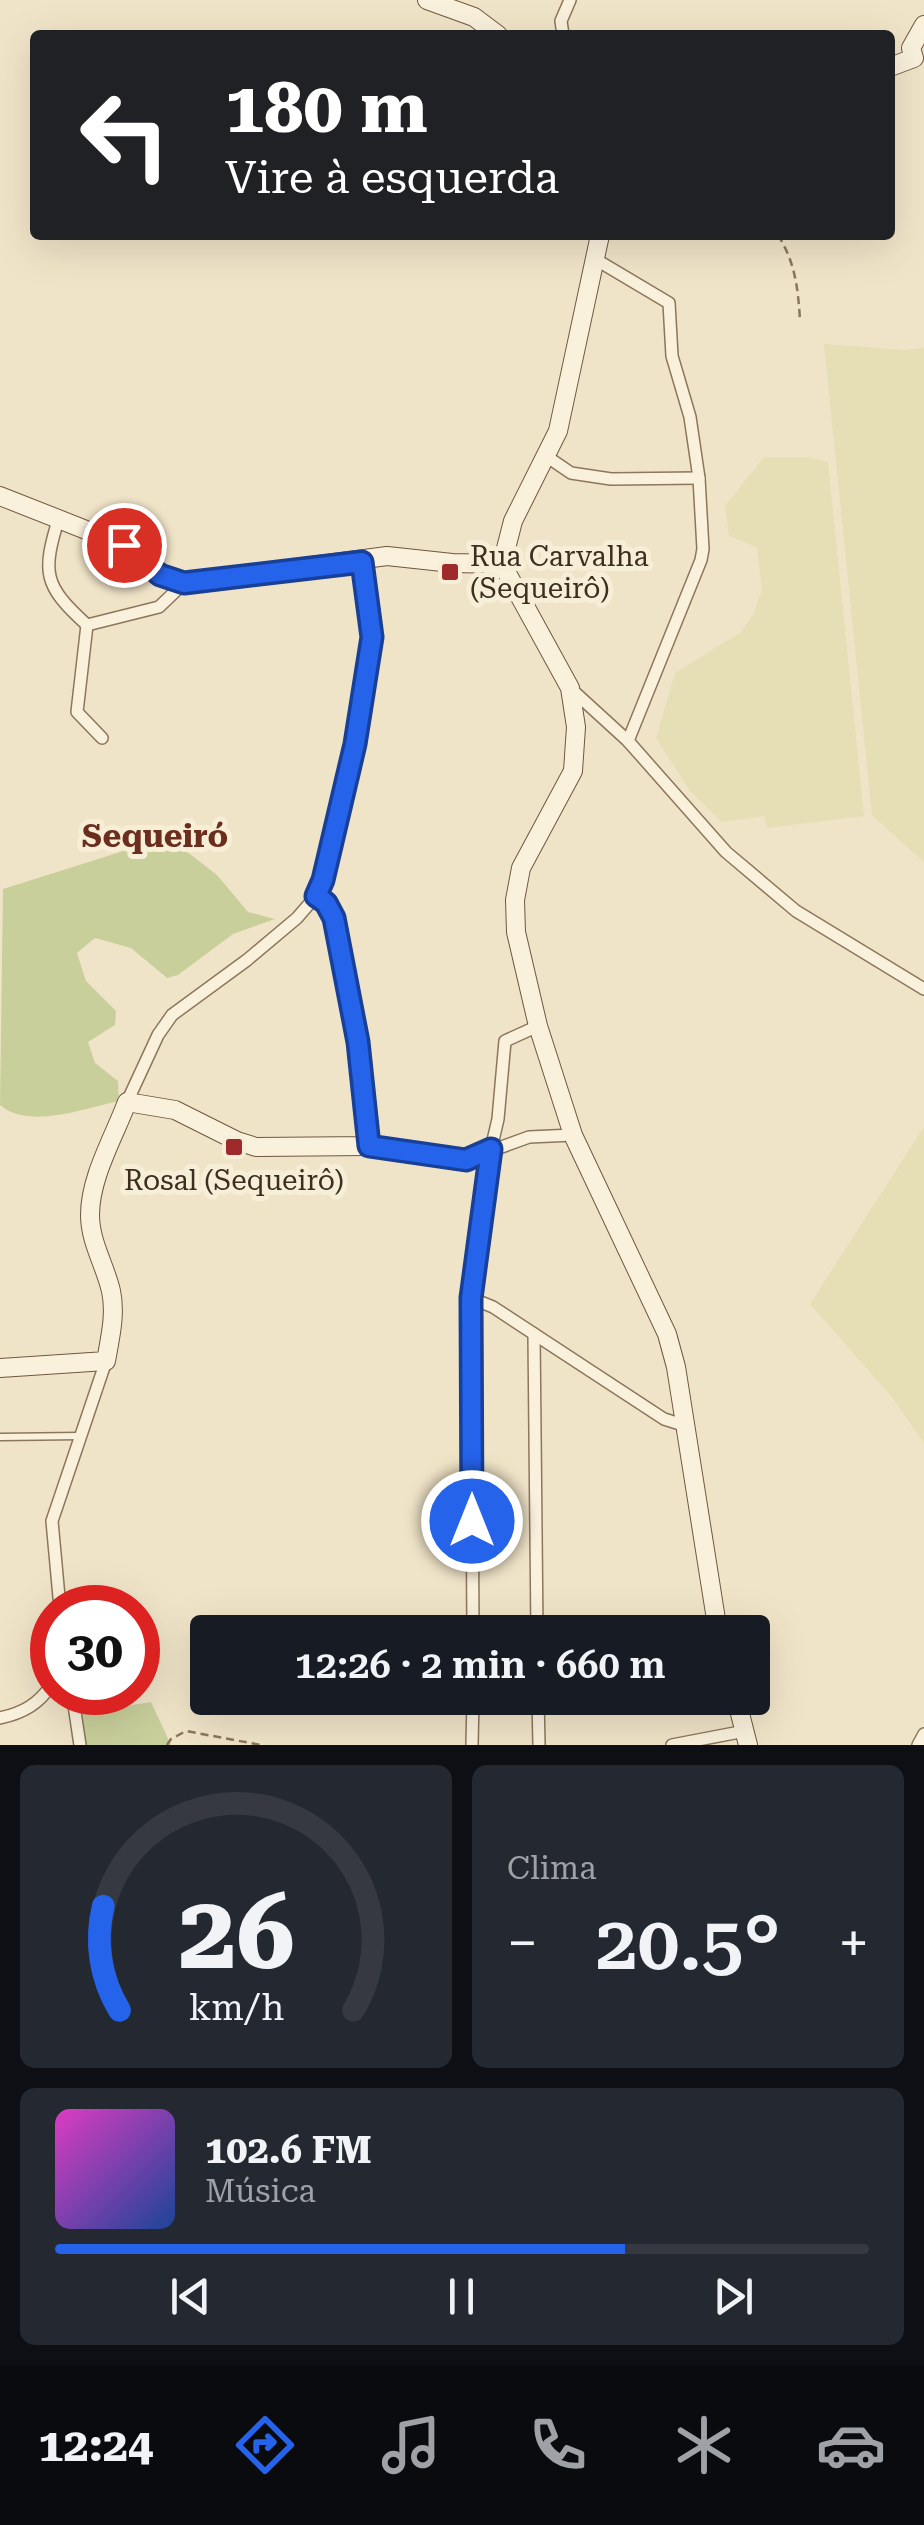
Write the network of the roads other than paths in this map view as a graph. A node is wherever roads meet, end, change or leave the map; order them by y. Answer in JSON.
{"nodes":[{"id":1,"x":427,"y":0,"type":"edge"},
{"id":2,"x":570,"y":0,"type":"edge"},
{"id":3,"x":924,"y":25,"type":"edge"},
{"id":4,"x":491,"y":30,"type":"edge"},
{"id":5,"x":563,"y":30,"type":"edge"},
{"id":6,"x":919,"y":59,"type":"edge"},
{"id":7,"x":599,"y":240,"type":"edge"},
{"id":8,"x":595,"y":259,"type":"junction"},
{"id":9,"x":546,"y":456,"type":"junction"},
{"id":10,"x":699,"y":478,"type":"junction"},
{"id":11,"x":0,"y":496,"type":"edge"},
{"id":12,"x":59,"y":518,"type":"junction"},
{"id":13,"x":362,"y":562,"type":"junction"},
{"id":14,"x":502,"y":564,"type":"junction"},
{"id":15,"x":184,"y":583,"type":"junction"},
{"id":16,"x":87,"y":625,"type":"junction"},
{"id":17,"x":570,"y":688,"type":"junction"},
{"id":18,"x":102,"y":738,"type":"dead end"},
{"id":19,"x":628,"y":742,"type":"junction"},
{"id":20,"x":316,"y":896,"type":"junction"},
{"id":21,"x":924,"y":989,"type":"edge"},
{"id":22,"x":538,"y":1026,"type":"junction"},
{"id":23,"x":127,"y":1102,"type":"junction"},
{"id":24,"x":572,"y":1135,"type":"junction"},
{"id":25,"x":369,"y":1146,"type":"junction"},
{"id":26,"x":491,"y":1149,"type":"junction"},
{"id":27,"x":471,"y":1298,"type":"junction"},
{"id":28,"x":534,"y":1334,"type":"junction"},
{"id":29,"x":106,"y":1361,"type":"junction"},
{"id":30,"x":0,"y":1368,"type":"edge"},
{"id":31,"x":683,"y":1425,"type":"junction"},
{"id":32,"x":82,"y":1436,"type":"junction"},
{"id":33,"x":0,"y":1438,"type":"edge"},
{"id":34,"x":58,"y":1585,"type":"edge"},
{"id":35,"x":473,"y":1615,"type":"edge"},
{"id":36,"x":537,"y":1615,"type":"edge"},
{"id":37,"x":715,"y":1615,"type":"edge"},
{"id":38,"x":30,"y":1708,"type":"edge"},
{"id":39,"x":75,"y":1715,"type":"edge"},
{"id":40,"x":473,"y":1715,"type":"edge"},
{"id":41,"x":538,"y":1715,"type":"edge"},
{"id":42,"x":0,"y":1718,"type":"edge"},
{"id":43,"x":924,"y":1734,"type":"edge"},
{"id":44,"x":746,"y":1738,"type":"edge"},
{"id":45,"x":80,"y":1745,"type":"edge"},
{"id":46,"x":472,"y":1745,"type":"edge"},
{"id":47,"x":538,"y":1745,"type":"edge"},
{"id":48,"x":672,"y":1745,"type":"edge"},
{"id":49,"x":918,"y":1745,"type":"edge"}],
"edges":[{"from":1,"to":4,"type":"street"},
{"from":2,"to":5,"type":"street"},
{"from":3,"to":6,"type":"street"},
{"from":7,"to":8,"type":"street"},
{"from":8,"to":9,"type":"street"},
{"from":8,"to":10,"type":"street"},
{"from":9,"to":10,"type":"street"},
{"from":9,"to":14,"type":"street"},
{"from":10,"to":19,"type":"street"},
{"from":11,"to":12,"type":"street"},
{"from":12,"to":15,"type":"street"},
{"from":12,"to":16,"type":"street"},
{"from":13,"to":14,"type":"street"},
{"from":13,"to":15,"type":"street"},
{"from":13,"to":20,"type":"street"},
{"from":14,"to":17,"type":"street"},
{"from":15,"to":16,"type":"street"},
{"from":16,"to":18,"type":"street"},
{"from":17,"to":19,"type":"street"},
{"from":17,"to":22,"type":"street"},
{"from":19,"to":21,"type":"street"},
{"from":20,"to":23,"type":"street"},
{"from":20,"to":25,"type":"street"},
{"from":22,"to":24,"type":"street"},
{"from":22,"to":26,"type":"street"},
{"from":23,"to":25,"type":"street"},
{"from":23,"to":29,"type":"street"},
{"from":24,"to":26,"type":"street"},
{"from":24,"to":31,"type":"street"},
{"from":25,"to":26,"type":"street"},
{"from":26,"to":27,"type":"street"},
{"from":27,"to":28,"type":"street"},
{"from":27,"to":35,"type":"street"},
{"from":28,"to":31,"type":"street"},
{"from":28,"to":36,"type":"street"},
{"from":29,"to":30,"type":"street"},
{"from":29,"to":32,"type":"street"},
{"from":31,"to":37,"type":"street"},
{"from":32,"to":33,"type":"lane"},
{"from":32,"to":34,"type":"street"},
{"from":38,"to":42,"type":"street"},
{"from":39,"to":45,"type":"street"},
{"from":40,"to":46,"type":"street"},
{"from":41,"to":47,"type":"street"},
{"from":43,"to":49,"type":"street"},
{"from":44,"to":48,"type":"street"}]}
